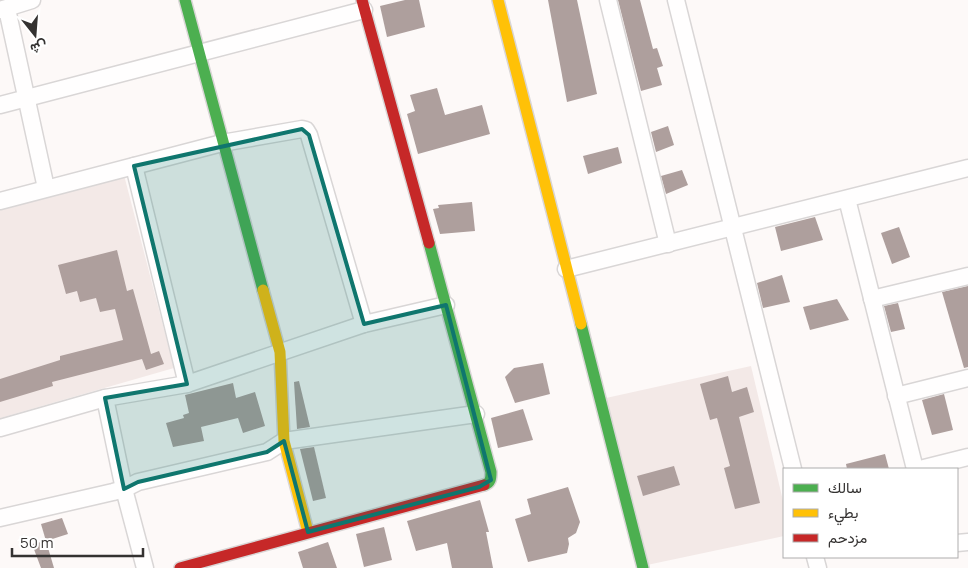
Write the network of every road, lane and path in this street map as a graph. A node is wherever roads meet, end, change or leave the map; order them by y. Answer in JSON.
{"nodes":[{"id":1,"x":32,"y":0,"type":"edge"},
{"id":2,"x":184,"y":0,"type":"edge"},
{"id":3,"x":498,"y":0,"type":"edge"},
{"id":4,"x":608,"y":0,"type":"edge"},
{"id":5,"x":676,"y":0,"type":"edge"},
{"id":6,"x":363,"y":5,"type":"edge"},
{"id":7,"x":3,"y":10,"type":"edge"},
{"id":8,"x":199,"y":54,"type":"junction"},
{"id":9,"x":26,"y":99,"type":"junction"},
{"id":10,"x":0,"y":105,"type":"edge"},
{"id":11,"x":222,"y":144,"type":"junction"},
{"id":12,"x":134,"y":166,"type":"junction"},
{"id":13,"x":968,"y":168,"type":"edge"},
{"id":14,"x":46,"y":188,"type":"junction"},
{"id":15,"x":847,"y":199,"type":"junction"},
{"id":16,"x":0,"y":201,"type":"edge"},
{"id":17,"x":732,"y":228,"type":"junction"},
{"id":18,"x":668,"y":244,"type":"junction"},
{"id":19,"x":566,"y":269,"type":"junction"},
{"id":20,"x":968,"y":276,"type":"edge"},
{"id":21,"x":872,"y":299,"type":"junction"},
{"id":22,"x":446,"y":305,"type":"junction"},
{"id":23,"x":364,"y":324,"type":"junction"},
{"id":24,"x":280,"y":352,"type":"junction"},
{"id":25,"x":968,"y":378,"type":"edge"},
{"id":26,"x":188,"y":384,"type":"junction"},
{"id":27,"x":896,"y":396,"type":"junction"},
{"id":28,"x":105,"y":398,"type":"junction"},
{"id":29,"x":476,"y":414,"type":"junction"},
{"id":30,"x":0,"y":428,"type":"edge"},
{"id":31,"x":284,"y":441,"type":"junction"},
{"id":32,"x":968,"y":456,"type":"edge"},
{"id":33,"x":793,"y":468,"type":"edge"},
{"id":34,"x":915,"y":468,"type":"edge"},
{"id":35,"x":924,"y":468,"type":"edge"},
{"id":36,"x":124,"y":489,"type":"junction"},
{"id":37,"x":0,"y":518,"type":"edge"},
{"id":38,"x":308,"y":532,"type":"junction"},
{"id":39,"x":145,"y":568,"type":"edge"},
{"id":40,"x":180,"y":568,"type":"edge"},
{"id":41,"x":643,"y":568,"type":"edge"}],
"edges":[{"from":1,"to":7,"type":"street"},
{"from":2,"to":8,"type":"street"},
{"from":3,"to":19,"type":"street"},
{"from":4,"to":18,"type":"street"},
{"from":5,"to":17,"type":"street"},
{"from":6,"to":8,"type":"street"},
{"from":6,"to":22,"type":"street"},
{"from":7,"to":9,"type":"street"},
{"from":8,"to":9,"type":"street"},
{"from":8,"to":11,"type":"street"},
{"from":9,"to":10,"type":"street"},
{"from":9,"to":14,"type":"street"},
{"from":11,"to":12,"type":"street"},
{"from":11,"to":23,"type":"street"},
{"from":11,"to":24,"type":"street"},
{"from":12,"to":14,"type":"street"},
{"from":12,"to":26,"type":"street"},
{"from":13,"to":15,"type":"street"},
{"from":14,"to":16,"type":"street"},
{"from":15,"to":17,"type":"street"},
{"from":15,"to":21,"type":"street"},
{"from":17,"to":18,"type":"street"},
{"from":17,"to":33,"type":"street"},
{"from":18,"to":19,"type":"street"},
{"from":19,"to":41,"type":"street"},
{"from":20,"to":21,"type":"street"},
{"from":21,"to":27,"type":"street"},
{"from":22,"to":23,"type":"street"},
{"from":22,"to":29,"type":"street"},
{"from":23,"to":24,"type":"street"},
{"from":24,"to":26,"type":"street"},
{"from":24,"to":31,"type":"street"},
{"from":25,"to":27,"type":"street"},
{"from":26,"to":28,"type":"street"},
{"from":27,"to":34,"type":"street"},
{"from":28,"to":30,"type":"street"},
{"from":28,"to":36,"type":"street"},
{"from":29,"to":31,"type":"street"},
{"from":29,"to":38,"type":"street"},
{"from":31,"to":36,"type":"street"},
{"from":31,"to":38,"type":"street"},
{"from":32,"to":35,"type":"street"},
{"from":36,"to":37,"type":"street"},
{"from":36,"to":39,"type":"street"},
{"from":38,"to":40,"type":"street"}]}
